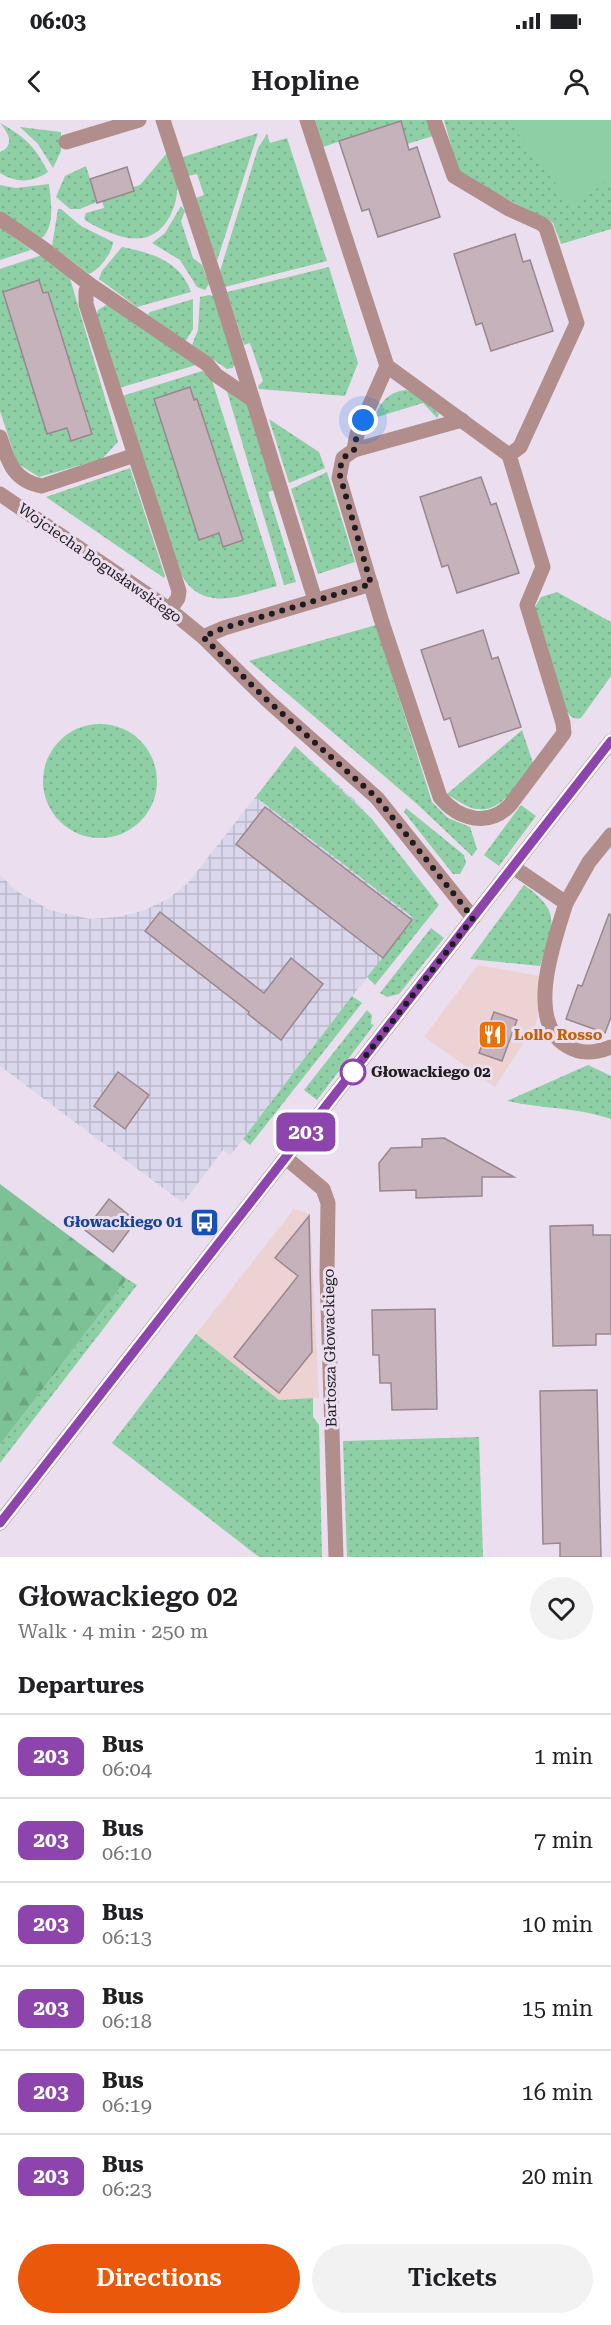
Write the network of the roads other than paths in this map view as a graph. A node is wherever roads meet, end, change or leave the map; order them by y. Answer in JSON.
{"nodes":[{"id":1,"x":139,"y":120,"type":"edge"},
{"id":2,"x":163,"y":120,"type":"edge"},
{"id":3,"x":307,"y":120,"type":"edge"},
{"id":4,"x":434,"y":120,"type":"edge"},
{"id":5,"x":66,"y":142,"type":"dead end"},
{"id":6,"x":0,"y":219,"type":"edge"},
{"id":7,"x":90,"y":284,"type":"junction"},
{"id":8,"x":387,"y":366,"type":"junction"},
{"id":9,"x":253,"y":400,"type":"junction"},
{"id":10,"x":462,"y":420,"type":"junction"},
{"id":11,"x":0,"y":437,"type":"edge"},
{"id":12,"x":354,"y":450,"type":"junction"},
{"id":13,"x":135,"y":455,"type":"junction"},
{"id":14,"x":509,"y":455,"type":"junction"},
{"id":15,"x":24,"y":479,"type":"junction"},
{"id":16,"x":4,"y":496,"type":"edge"},
{"id":17,"x":371,"y":584,"type":"junction"},
{"id":18,"x":315,"y":600,"type":"junction"},
{"id":19,"x":170,"y":610,"type":"junction"},
{"id":20,"x":203,"y":637,"type":"junction"},
{"id":21,"x":611,"y":741,"type":"edge"},
{"id":22,"x":611,"y":835,"type":"edge"},
{"id":23,"x":513,"y":867,"type":"junction"},
{"id":24,"x":566,"y":903,"type":"junction"},
{"id":25,"x":473,"y":918,"type":"junction"},
{"id":26,"x":611,"y":1047,"type":"edge"},
{"id":27,"x":286,"y":1158,"type":"junction"},
{"id":28,"x":0,"y":1523,"type":"edge"},
{"id":29,"x":336,"y":1557,"type":"edge"}],
"edges":[{"from":1,"to":5,"type":"street"},
{"from":2,"to":9,"type":"street"},
{"from":3,"to":8,"type":"street"},
{"from":4,"to":14,"type":"street"},
{"from":6,"to":7,"type":"street"},
{"from":7,"to":9,"type":"street"},
{"from":7,"to":13,"type":"street"},
{"from":8,"to":10,"type":"street"},
{"from":8,"to":12,"type":"street"},
{"from":9,"to":18,"type":"street"},
{"from":10,"to":12,"type":"street"},
{"from":10,"to":14,"type":"street"},
{"from":11,"to":15,"type":"street"},
{"from":12,"to":17,"type":"street"},
{"from":13,"to":15,"type":"street"},
{"from":13,"to":19,"type":"street"},
{"from":14,"to":17,"type":"street"},
{"from":15,"to":16,"type":"street"},
{"from":16,"to":19,"type":"street","name":"Wojciecha Bogusławskiego"},
{"from":17,"to":18,"type":"street"},
{"from":18,"to":20,"type":"street"},
{"from":19,"to":20,"type":"street","name":"Wojciecha Bogusławskiego"},
{"from":20,"to":25,"type":"street","name":"Wojciecha Bogusławskiego"},
{"from":21,"to":23,"type":"street"},
{"from":22,"to":24,"type":"street"},
{"from":23,"to":24,"type":"street"},
{"from":23,"to":25,"type":"street"},
{"from":24,"to":26,"type":"street"},
{"from":25,"to":27,"type":"street"},
{"from":27,"to":28,"type":"street"},
{"from":27,"to":29,"type":"street","name":"Bartosza Głowackiego"}]}
